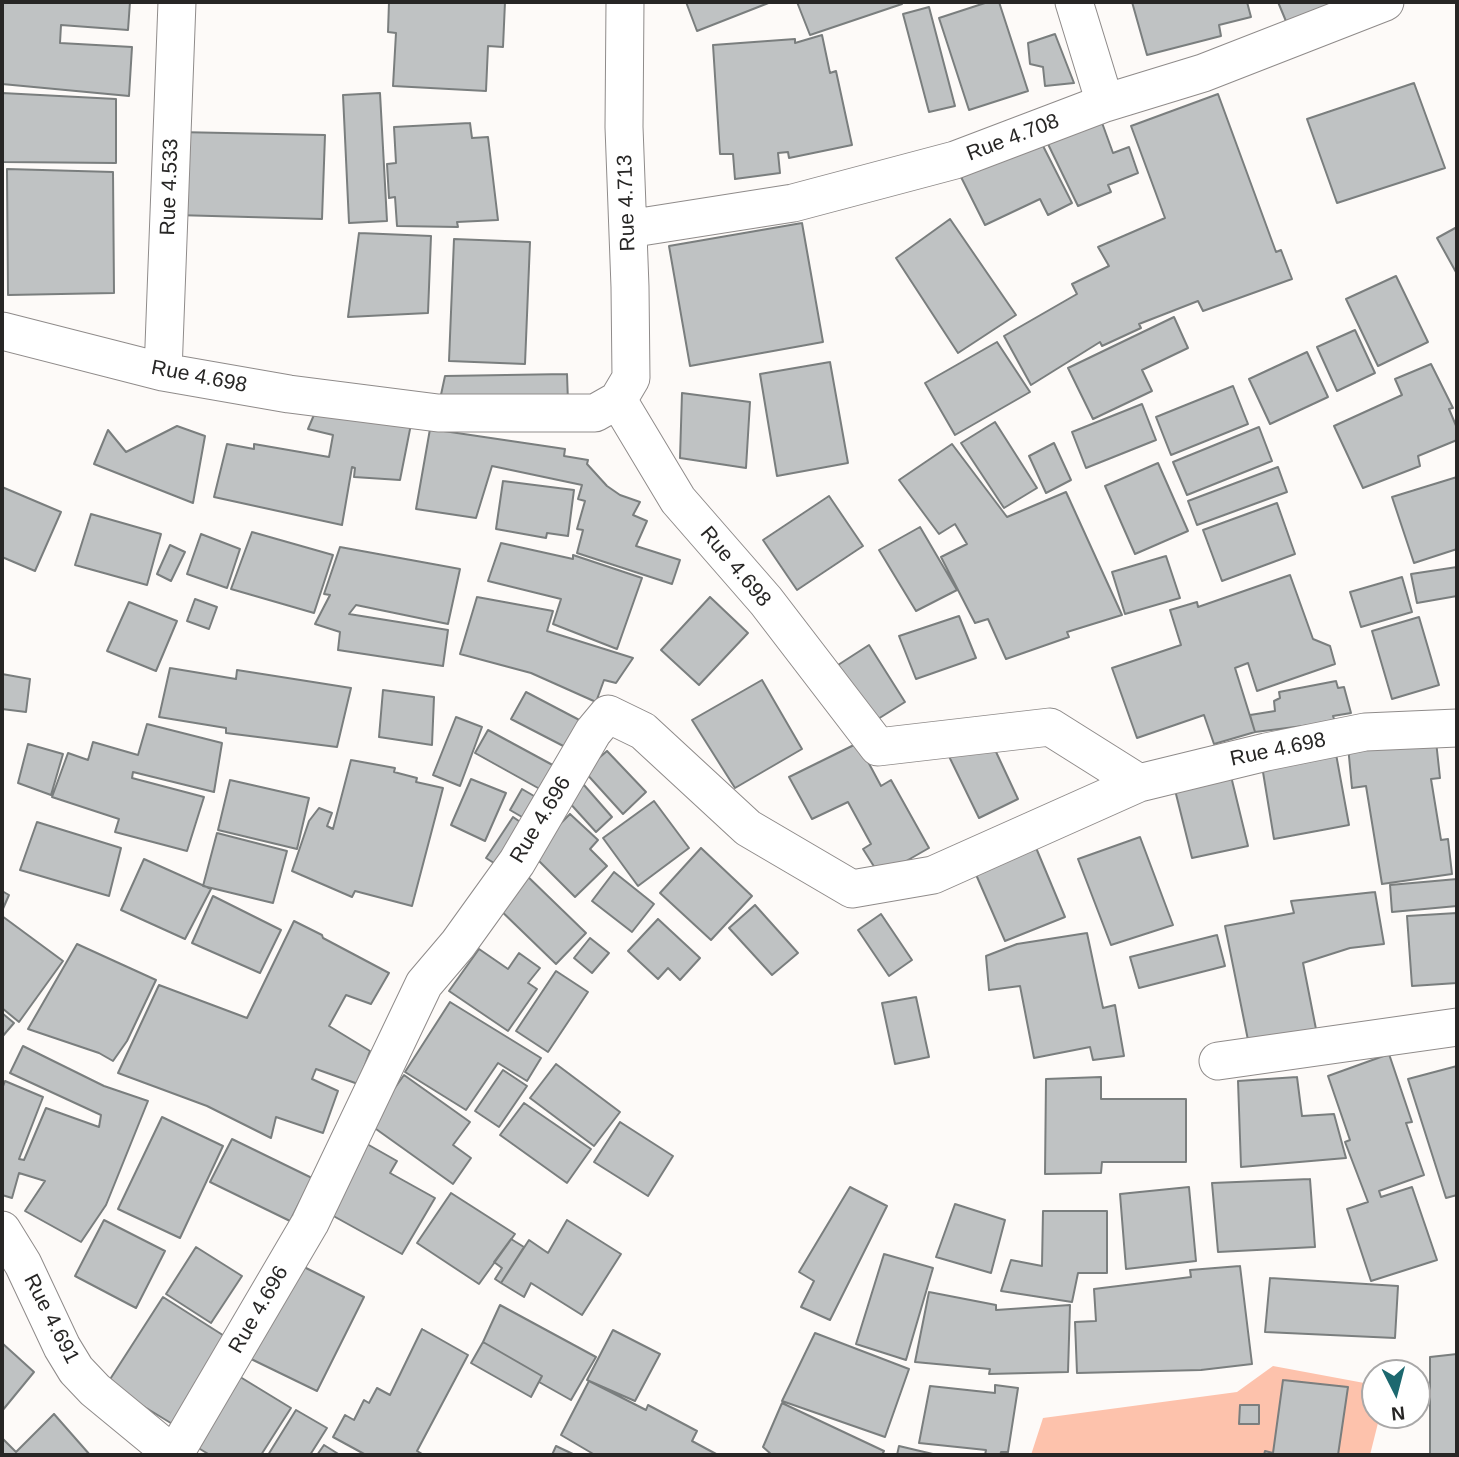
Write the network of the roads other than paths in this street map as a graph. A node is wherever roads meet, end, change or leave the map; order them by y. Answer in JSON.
{"nodes":[{"id":1,"x":177,"y":2,"type":"edge"},
{"id":2,"x":625,"y":2,"type":"edge"},
{"id":3,"x":1074,"y":2,"type":"edge"},
{"id":4,"x":1385,"y":2,"type":"edge"},
{"id":5,"x":1105,"y":103,"type":"junction"},
{"id":6,"x":628,"y":229,"type":"junction"},
{"id":7,"x":2,"y":331,"type":"edge"},
{"id":8,"x":163,"y":372,"type":"junction"},
{"id":9,"x":618,"y":400,"type":"junction"},
{"id":10,"x":1457,"y":728,"type":"edge"},
{"id":11,"x":1139,"y":783,"type":"junction"},
{"id":12,"x":1457,"y":1027,"type":"edge"},
{"id":13,"x":1218,"y":1061,"type":"dead end"},
{"id":14,"x":2,"y":1230,"type":"edge"},
{"id":15,"x":174,"y":1455,"type":"edge"}],
"edges":[{"from":1,"to":8,"type":"street","name":"Rue 4.533"},
{"from":2,"to":6,"type":"street","name":"Rue 4.713"},
{"from":3,"to":5,"type":"street"},
{"from":4,"to":5,"type":"street","name":"Rue 4.708"},
{"from":5,"to":6,"type":"street","name":"Rue 4.708"},
{"from":6,"to":9,"type":"street","name":"Rue 4.713"},
{"from":7,"to":8,"type":"street","name":"Rue 4.698"},
{"from":8,"to":9,"type":"street","name":"Rue 4.698"},
{"from":9,"to":11,"type":"street","name":"Rue 4.698"},
{"from":10,"to":11,"type":"street","name":"Rue 4.698"},
{"from":11,"to":15,"type":"street","name":"Rue 4.696"},
{"from":12,"to":13,"type":"street"},
{"from":14,"to":15,"type":"street","name":"Rue 4.691"}]}
